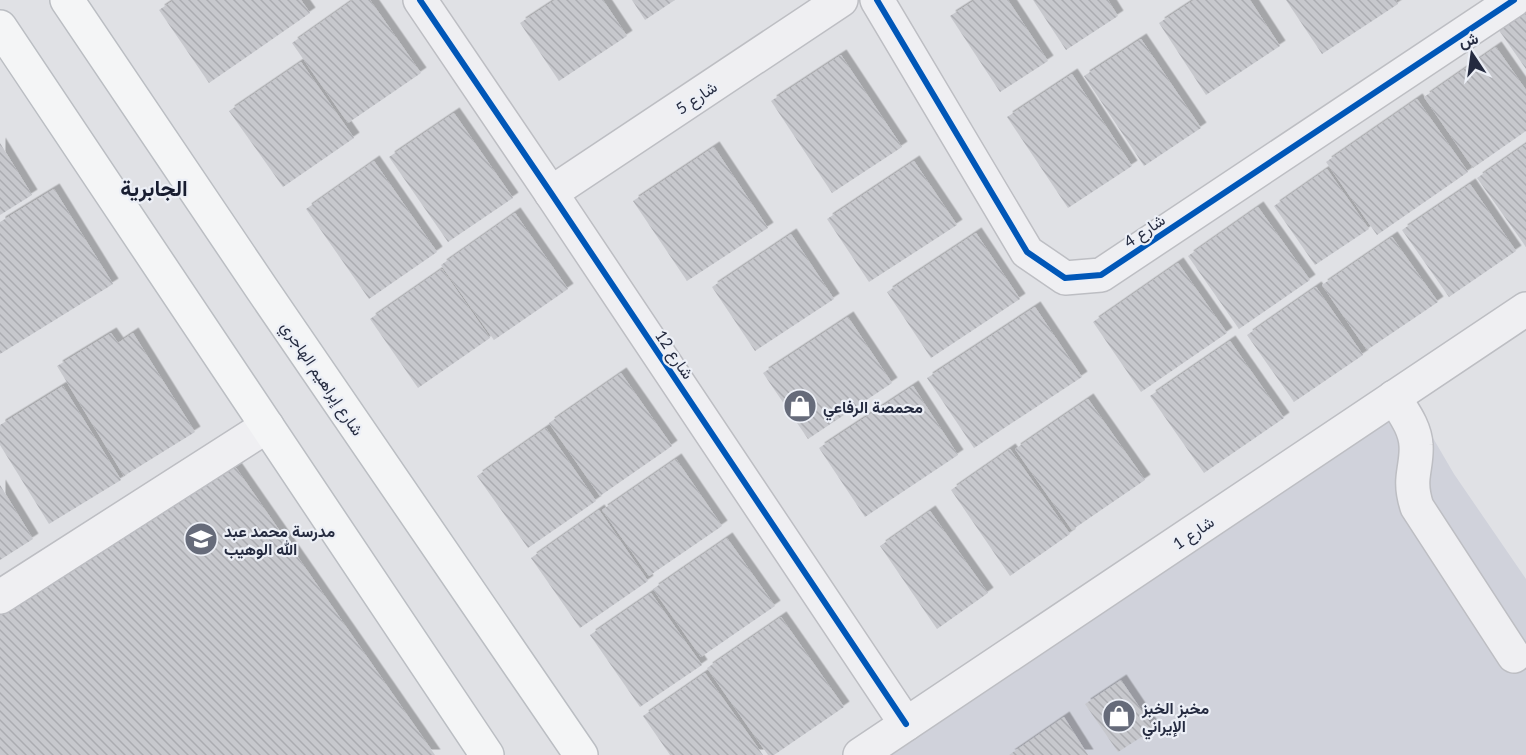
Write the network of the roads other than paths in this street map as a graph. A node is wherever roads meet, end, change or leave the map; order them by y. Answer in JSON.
{"nodes":[{"id":1,"x":53,"y":0,"type":"edge"},
{"id":2,"x":67,"y":0,"type":"edge"},
{"id":3,"x":420,"y":0,"type":"edge"},
{"id":4,"x":841,"y":0,"type":"edge"},
{"id":5,"x":877,"y":0,"type":"edge"},
{"id":6,"x":1514,"y":0,"type":"edge"},
{"id":7,"x":0,"y":27,"type":"edge"},
{"id":8,"x":165,"y":146,"type":"junction"},
{"id":9,"x":551,"y":193,"type":"junction"},
{"id":10,"x":1526,"y":309,"type":"edge"},
{"id":11,"x":1394,"y":397,"type":"junction"},
{"id":12,"x":267,"y":426,"type":"junction"},
{"id":13,"x":0,"y":597,"type":"edge"},
{"id":14,"x":1514,"y":656,"type":"dead end"},
{"id":15,"x":906,"y":724,"type":"junction"},
{"id":16,"x":487,"y":755,"type":"edge"},
{"id":17,"x":581,"y":755,"type":"edge"},
{"id":18,"x":860,"y":755,"type":"edge"}],
"edges":[{"from":1,"to":8,"type":"main road"},
{"from":2,"to":8,"type":"main road","name":"شارع إبراهيم الهاجري"},
{"from":3,"to":9,"type":"street","name":"شارع 12"},
{"from":4,"to":9,"type":"street","name":"شارع 5"},
{"from":5,"to":6,"type":"street","name":"شارع 4"},
{"from":7,"to":12,"type":"main road"},
{"from":8,"to":17,"type":"main road","name":"شارع إبراهيم الهاجري"},
{"from":9,"to":15,"type":"street","name":"شارع 12"},
{"from":10,"to":11,"type":"street","name":"شارع 1"},
{"from":11,"to":14,"type":"street"},
{"from":11,"to":15,"type":"street","name":"شارع 1"},
{"from":12,"to":13,"type":"street"},
{"from":12,"to":16,"type":"main road"},
{"from":15,"to":18,"type":"street","name":"شارع 1"}]}
